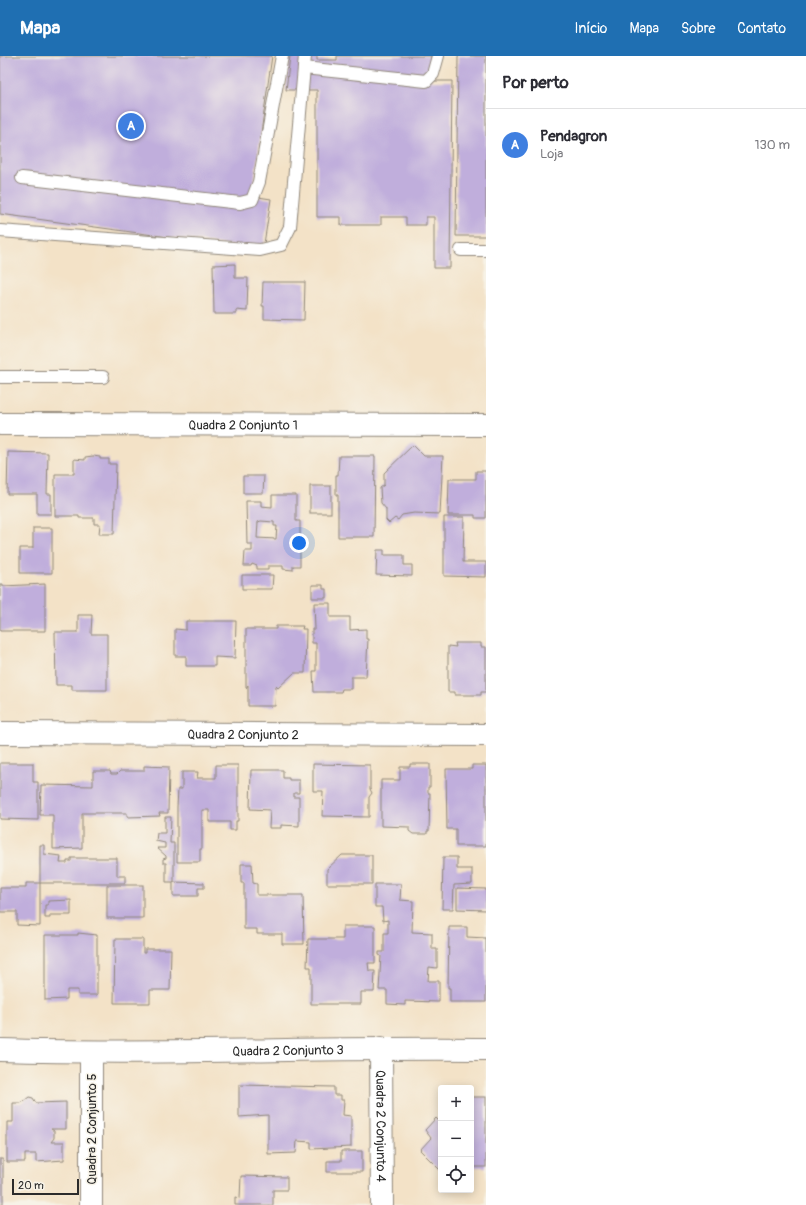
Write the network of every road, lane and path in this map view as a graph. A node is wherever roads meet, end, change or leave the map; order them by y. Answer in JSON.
{"nodes":[{"id":1,"x":282,"y":56,"type":"edge"},
{"id":2,"x":438,"y":56,"type":"edge"},
{"id":3,"x":304,"y":62,"type":"edge"},
{"id":4,"x":22,"y":178,"type":"dead end"},
{"id":5,"x":0,"y":231,"type":"edge"},
{"id":6,"x":461,"y":250,"type":"dead end"},
{"id":7,"x":486,"y":250,"type":"edge"},
{"id":8,"x":0,"y":377,"type":"edge"},
{"id":9,"x":104,"y":377,"type":"dead end"},
{"id":10,"x":0,"y":424,"type":"edge"},
{"id":11,"x":486,"y":425,"type":"edge"},
{"id":12,"x":0,"y":733,"type":"edge"},
{"id":13,"x":486,"y":735,"type":"edge"},
{"id":14,"x":381,"y":1048,"type":"junction"},
{"id":15,"x":486,"y":1049,"type":"edge"},
{"id":16,"x":0,"y":1050,"type":"edge"},
{"id":17,"x":91,"y":1053,"type":"junction"},
{"id":18,"x":91,"y":1205,"type":"edge"},
{"id":19,"x":382,"y":1205,"type":"edge"}],
"edges":[{"from":1,"to":4,"type":"lane"},
{"from":2,"to":3,"type":"lane"},
{"from":3,"to":5,"type":"lane"},
{"from":6,"to":7,"type":"lane"},
{"from":8,"to":9,"type":"lane"},
{"from":10,"to":11,"type":"street","name":"Quadra 2 Conjunto 1"},
{"from":12,"to":13,"type":"street","name":"Quadra 2 Conjunto 2"},
{"from":14,"to":15,"type":"street","name":"Quadra 2 Conjunto 3"},
{"from":14,"to":17,"type":"street","name":"Quadra 2 Conjunto 3"},
{"from":14,"to":19,"type":"street","name":"Quadra 2 Conjunto 4"},
{"from":16,"to":17,"type":"street","name":"Quadra 2 Conjunto 3"},
{"from":17,"to":18,"type":"street","name":"Quadra 2 Conjunto 5"}]}
